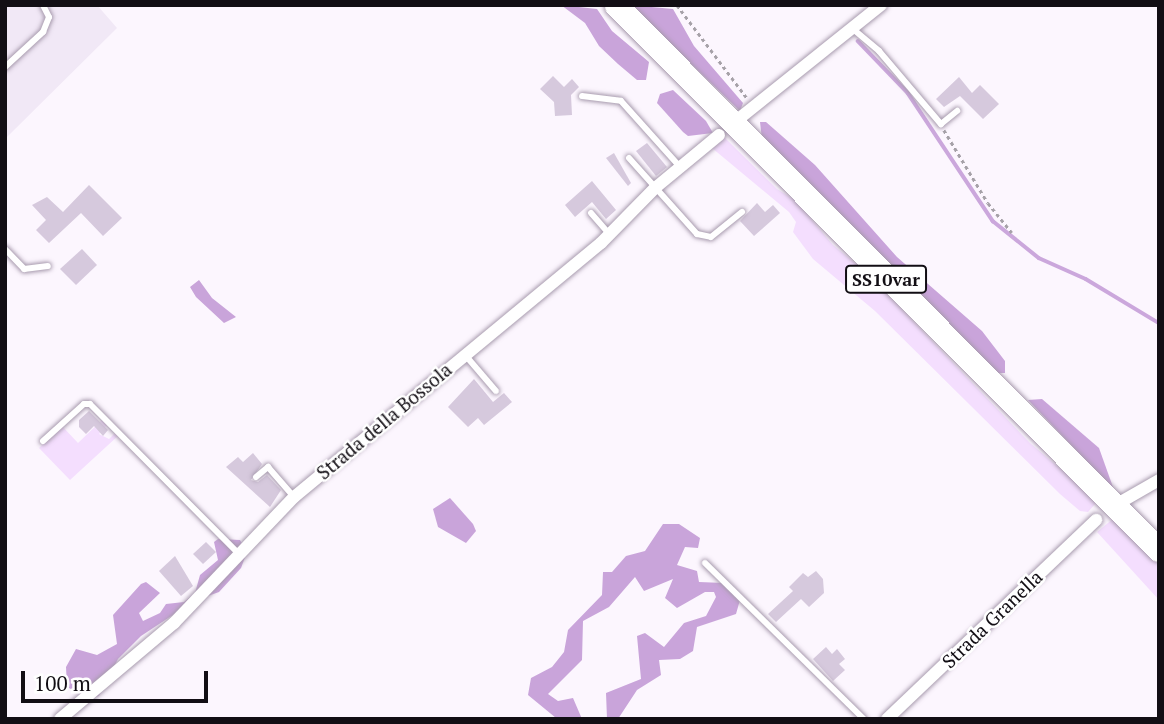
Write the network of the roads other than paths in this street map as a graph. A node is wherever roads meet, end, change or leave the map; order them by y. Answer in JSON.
{"nodes":[{"id":1,"x":43,"y":5,"type":"edge"},
{"id":2,"x":616,"y":5,"type":"edge"},
{"id":3,"x":881,"y":5,"type":"edge"},
{"id":4,"x":850,"y":27,"type":"junction"},
{"id":5,"x":5,"y":67,"type":"edge"},
{"id":6,"x":582,"y":96,"type":"dead end"},
{"id":7,"x":957,"y":111,"type":"dead end"},
{"id":8,"x":736,"y":121,"type":"dead end"},
{"id":9,"x":719,"y":135,"type":"dead end"},
{"id":10,"x":629,"y":158,"type":"dead end"},
{"id":11,"x":680,"y":167,"type":"junction"},
{"id":12,"x":655,"y":188,"type":"junction"},
{"id":13,"x":742,"y":212,"type":"dead end"},
{"id":14,"x":591,"y":213,"type":"dead end"},
{"id":15,"x":609,"y":234,"type":"junction"},
{"id":16,"x":5,"y":249,"type":"edge"},
{"id":17,"x":48,"y":266,"type":"dead end"},
{"id":18,"x":464,"y":354,"type":"junction"},
{"id":19,"x":496,"y":391,"type":"dead end"},
{"id":20,"x":43,"y":441,"type":"dead end"},
{"id":21,"x":256,"y":477,"type":"dead end"},
{"id":22,"x":1159,"y":480,"type":"edge"},
{"id":23,"x":294,"y":497,"type":"junction"},
{"id":24,"x":1119,"y":503,"type":"dead end"},
{"id":25,"x":1096,"y":520,"type":"dead end"},
{"id":26,"x":1159,"y":550,"type":"edge"},
{"id":27,"x":240,"y":555,"type":"junction"},
{"id":28,"x":705,"y":563,"type":"dead end"},
{"id":29,"x":60,"y":719,"type":"edge"},
{"id":30,"x":864,"y":719,"type":"edge"},
{"id":31,"x":887,"y":719,"type":"edge"}],
"edges":[{"from":1,"to":5,"type":"lane"},
{"from":2,"to":26,"type":"highway","number":"SS10var"},
{"from":3,"to":4,"type":"street"},
{"from":4,"to":7,"type":"lane"},
{"from":4,"to":8,"type":"street"},
{"from":6,"to":11,"type":"lane"},
{"from":9,"to":11,"type":"street","name":"Strada della Bossola"},
{"from":10,"to":12,"type":"lane"},
{"from":11,"to":12,"type":"street","name":"Strada della Bossola"},
{"from":12,"to":13,"type":"lane"},
{"from":12,"to":15,"type":"street","name":"Strada della Bossola"},
{"from":14,"to":15,"type":"lane"},
{"from":15,"to":18,"type":"street","name":"Strada della Bossola"},
{"from":16,"to":17,"type":"lane"},
{"from":18,"to":19,"type":"lane"},
{"from":18,"to":23,"type":"street","name":"Strada della Bossola"},
{"from":20,"to":27,"type":"lane"},
{"from":21,"to":23,"type":"lane"},
{"from":22,"to":24,"type":"street"},
{"from":23,"to":27,"type":"street","name":"Strada della Bossola"},
{"from":25,"to":31,"type":"street","name":"Strada Granella"},
{"from":27,"to":29,"type":"street","name":"Strada della Bossola"},
{"from":28,"to":30,"type":"lane"}]}
